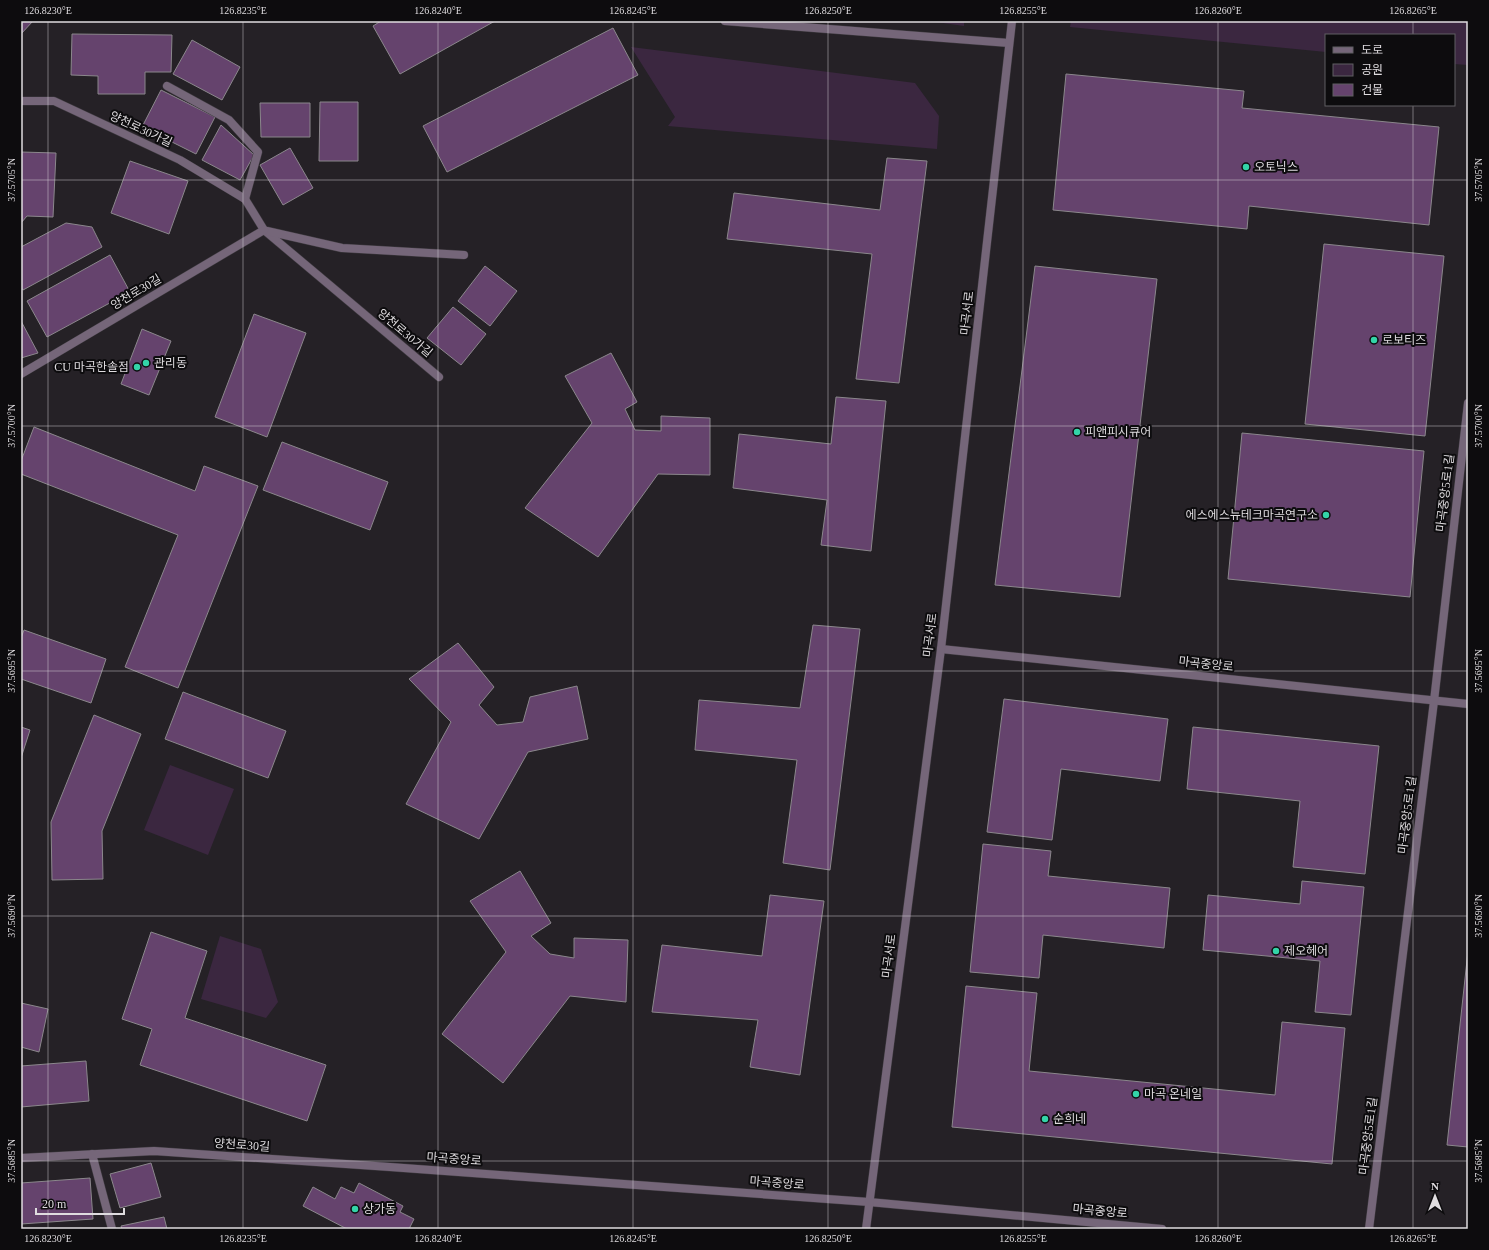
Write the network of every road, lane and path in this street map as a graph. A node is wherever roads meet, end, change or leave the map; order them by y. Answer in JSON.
{"nodes":[{"id":1,"x":725,"y":21,"type":"edge"},
{"id":2,"x":1012,"y":21,"type":"edge"},
{"id":3,"x":1009,"y":43,"type":"junction"},
{"id":4,"x":167,"y":86,"type":"dead end"},
{"id":5,"x":21,"y":101,"type":"edge"},
{"id":6,"x":245,"y":199,"type":"junction"},
{"id":7,"x":264,"y":230,"type":"junction"},
{"id":8,"x":464,"y":255,"type":"dead end"},
{"id":9,"x":21,"y":374,"type":"edge"},
{"id":10,"x":439,"y":377,"type":"dead end"},
{"id":11,"x":1468,"y":403,"type":"edge"},
{"id":12,"x":941,"y":649,"type":"junction"},
{"id":13,"x":1434,"y":700,"type":"junction"},
{"id":14,"x":1468,"y":704,"type":"edge"},
{"id":15,"x":92,"y":1154,"type":"junction"},
{"id":16,"x":21,"y":1158,"type":"edge"},
{"id":17,"x":390,"y":1167,"type":"joint"},
{"id":18,"x":869,"y":1202,"type":"junction"},
{"id":19,"x":112,"y":1229,"type":"edge"},
{"id":20,"x":866,"y":1229,"type":"edge"},
{"id":21,"x":1162,"y":1229,"type":"edge"},
{"id":22,"x":1369,"y":1229,"type":"edge"}],
"edges":[{"from":1,"to":3,"type":"street"},
{"from":2,"to":3,"type":"street","name":"마곡서로"},
{"from":3,"to":12,"type":"street","name":"마곡서로"},
{"from":4,"to":6,"type":"street"},
{"from":5,"to":6,"type":"street","name":"양천로30가길"},
{"from":6,"to":7,"type":"street","name":"양천로30가길"},
{"from":7,"to":8,"type":"street"},
{"from":7,"to":9,"type":"street","name":"양천로30길"},
{"from":7,"to":10,"type":"street","name":"양천로30가길"},
{"from":11,"to":13,"type":"street","name":"마곡중앙5로1길"},
{"from":12,"to":13,"type":"street","name":"마곡중앙로"},
{"from":12,"to":18,"type":"street","name":"마곡서로"},
{"from":13,"to":14,"type":"street","name":"마곡중앙로"},
{"from":13,"to":22,"type":"street","name":"마곡중앙5로1길"},
{"from":15,"to":16,"type":"street","name":"양천로30길"},
{"from":15,"to":17,"type":"street","name":"양천로30길"},
{"from":15,"to":19,"type":"street"},
{"from":17,"to":18,"type":"street","name":"마곡중앙로"},
{"from":18,"to":20,"type":"street","name":"마곡서로"},
{"from":18,"to":21,"type":"street","name":"마곡중앙로"}]}
